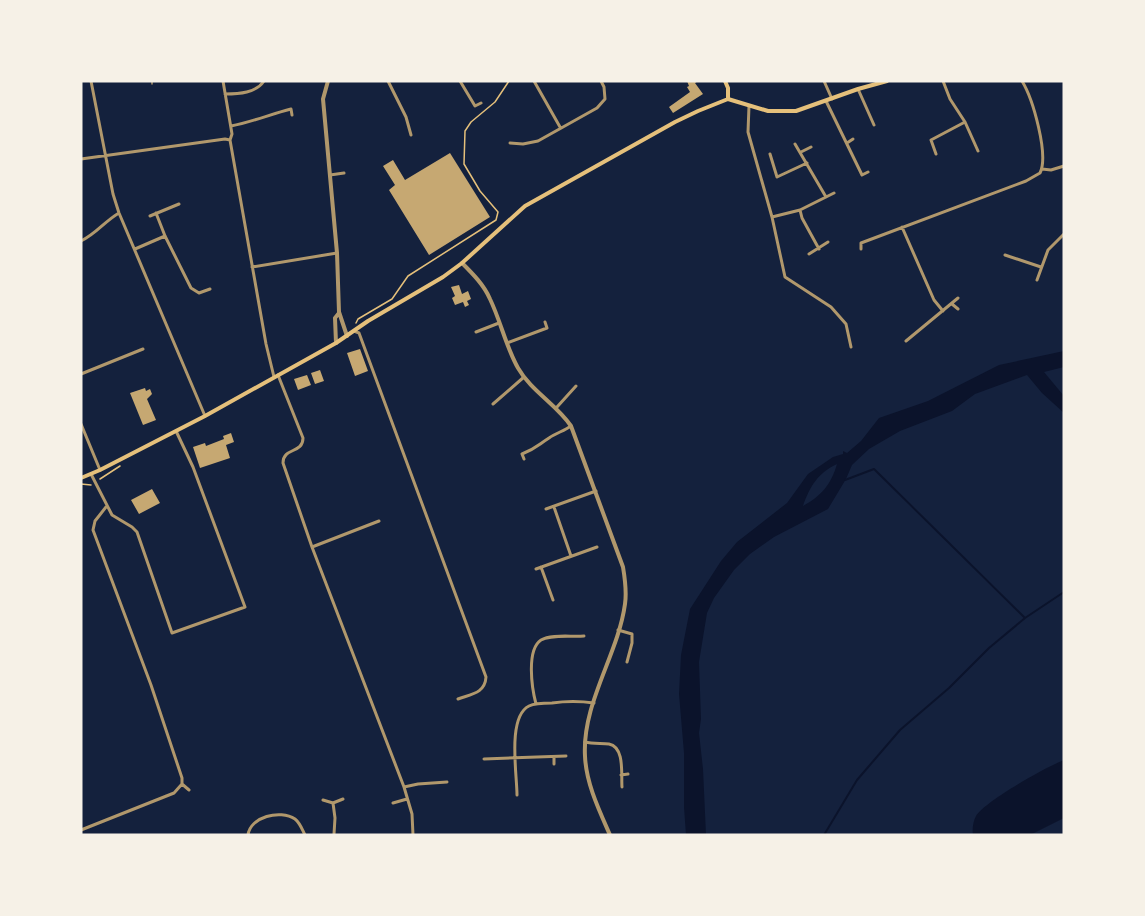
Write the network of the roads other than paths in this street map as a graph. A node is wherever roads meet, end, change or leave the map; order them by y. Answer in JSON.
{"nodes":[{"id":1,"x":91,"y":81,"type":"edge"},
{"id":2,"x":223,"y":81,"type":"edge"},
{"id":3,"x":264,"y":81,"type":"edge"},
{"id":4,"x":328,"y":81,"type":"edge"},
{"id":5,"x":388,"y":81,"type":"edge"},
{"id":6,"x":460,"y":81,"type":"edge"},
{"id":7,"x":534,"y":81,"type":"edge"},
{"id":8,"x":602,"y":81,"type":"edge"},
{"id":9,"x":725,"y":81,"type":"edge"},
{"id":10,"x":824,"y":81,"type":"edge"},
{"id":11,"x":887,"y":81,"type":"edge"},
{"id":12,"x":944,"y":81,"type":"edge"},
{"id":13,"x":1022,"y":81,"type":"edge"},
{"id":14,"x":858,"y":88,"type":"junction"},
{"id":15,"x":225,"y":94,"type":"junction"},
{"id":16,"x":728,"y":99,"type":"junction"},
{"id":17,"x":832,"y":99,"type":"junction"},
{"id":18,"x":826,"y":101,"type":"junction"},
{"id":19,"x":481,"y":103,"type":"dead end"},
{"id":20,"x":749,"y":106,"type":"junction"},
{"id":21,"x":292,"y":115,"type":"dead end"},
{"id":22,"x":965,"y":122,"type":"junction"},
{"id":23,"x":874,"y":125,"type":"dead end"},
{"id":24,"x":231,"y":126,"type":"junction"},
{"id":25,"x":560,"y":127,"type":"junction"},
{"id":26,"x":411,"y":135,"type":"dead end"},
{"id":27,"x":853,"y":139,"type":"dead end"},
{"id":28,"x":230,"y":140,"type":"junction"},
{"id":29,"x":510,"y":143,"type":"dead end"},
{"id":30,"x":847,"y":143,"type":"junction"},
{"id":31,"x":795,"y":144,"type":"dead end"},
{"id":32,"x":811,"y":147,"type":"dead end"},
{"id":33,"x":978,"y":151,"type":"dead end"},
{"id":34,"x":801,"y":152,"type":"junction"},
{"id":35,"x":770,"y":154,"type":"dead end"},
{"id":36,"x":936,"y":154,"type":"dead end"},
{"id":37,"x":107,"y":155,"type":"junction"},
{"id":38,"x":81,"y":159,"type":"edge"},
{"id":39,"x":807,"y":163,"type":"junction"},
{"id":40,"x":1064,"y":166,"type":"edge"},
{"id":41,"x":1042,"y":169,"type":"junction"},
{"id":42,"x":868,"y":172,"type":"dead end"},
{"id":43,"x":344,"y":173,"type":"dead end"},
{"id":44,"x":330,"y":176,"type":"junction"},
{"id":45,"x":834,"y":193,"type":"dead end"},
{"id":46,"x":826,"y":197,"type":"junction"},
{"id":47,"x":179,"y":204,"type":"dead end"},
{"id":48,"x":800,"y":210,"type":"junction"},
{"id":49,"x":119,"y":213,"type":"junction"},
{"id":50,"x":156,"y":213,"type":"junction"},
{"id":51,"x":150,"y":216,"type":"dead end"},
{"id":52,"x":772,"y":217,"type":"junction"},
{"id":53,"x":902,"y":227,"type":"junction"},
{"id":54,"x":1064,"y":234,"type":"edge"},
{"id":55,"x":165,"y":236,"type":"junction"},
{"id":56,"x":81,"y":241,"type":"edge"},
{"id":57,"x":828,"y":242,"type":"dead end"},
{"id":58,"x":135,"y":249,"type":"junction"},
{"id":59,"x":819,"y":249,"type":"junction"},
{"id":60,"x":861,"y":249,"type":"dead end"},
{"id":61,"x":337,"y":253,"type":"junction"},
{"id":62,"x":809,"y":254,"type":"dead end"},
{"id":63,"x":1005,"y":255,"type":"dead end"},
{"id":64,"x":462,"y":263,"type":"junction"},
{"id":65,"x":252,"y":267,"type":"junction"},
{"id":66,"x":1041,"y":267,"type":"junction"},
{"id":67,"x":1037,"y":280,"type":"dead end"},
{"id":68,"x":210,"y":289,"type":"dead end"},
{"id":69,"x":958,"y":298,"type":"dead end"},
{"id":70,"x":952,"y":303,"type":"junction"},
{"id":71,"x":958,"y":309,"type":"dead end"},
{"id":72,"x":943,"y":311,"type":"junction"},
{"id":73,"x":339,"y":312,"type":"junction"},
{"id":74,"x":545,"y":322,"type":"dead end"},
{"id":75,"x":500,"y":323,"type":"junction"},
{"id":76,"x":354,"y":331,"type":"junction"},
{"id":77,"x":909,"y":331,"type":"dead end"},
{"id":78,"x":476,"y":332,"type":"dead end"},
{"id":79,"x":913,"y":334,"type":"junction"},
{"id":80,"x":346,"y":336,"type":"junction"},
{"id":81,"x":906,"y":341,"type":"dead end"},
{"id":82,"x":336,"y":343,"type":"junction"},
{"id":83,"x":507,"y":343,"type":"junction"},
{"id":84,"x":851,"y":347,"type":"dead end"},
{"id":85,"x":143,"y":350,"type":"dead end"},
{"id":86,"x":81,"y":374,"type":"edge"},
{"id":87,"x":277,"y":376,"type":"junction"},
{"id":88,"x":524,"y":377,"type":"junction"},
{"id":89,"x":576,"y":386,"type":"dead end"},
{"id":90,"x":494,"y":404,"type":"dead end"},
{"id":91,"x":557,"y":407,"type":"junction"},
{"id":92,"x":205,"y":416,"type":"junction"},
{"id":93,"x":81,"y":424,"type":"edge"},
{"id":94,"x":571,"y":426,"type":"junction"},
{"id":95,"x":176,"y":431,"type":"junction"},
{"id":96,"x":524,"y":459,"type":"dead end"},
{"id":97,"x":100,"y":470,"type":"junction"},
{"id":98,"x":91,"y":474,"type":"junction"},
{"id":99,"x":81,"y":478,"type":"edge"},
{"id":100,"x":596,"y":491,"type":"junction"},
{"id":101,"x":106,"y":507,"type":"junction"},
{"id":102,"x":554,"y":507,"type":"junction"},
{"id":103,"x":546,"y":509,"type":"dead end"},
{"id":104,"x":379,"y":521,"type":"dead end"},
{"id":105,"x":312,"y":546,"type":"junction"},
{"id":106,"x":597,"y":547,"type":"dead end"},
{"id":107,"x":571,"y":556,"type":"junction"},
{"id":108,"x":541,"y":567,"type":"junction"},
{"id":109,"x":536,"y":569,"type":"dead end"},
{"id":110,"x":553,"y":600,"type":"dead end"},
{"id":111,"x":618,"y":630,"type":"junction"},
{"id":112,"x":584,"y":636,"type":"dead end"},
{"id":113,"x":623,"y":652,"type":"dead end"},
{"id":114,"x":629,"y":654,"type":"junction"},
{"id":115,"x":627,"y":662,"type":"dead end"},
{"id":116,"x":458,"y":699,"type":"dead end"},
{"id":117,"x":594,"y":703,"type":"junction"},
{"id":118,"x":536,"y":704,"type":"junction"},
{"id":119,"x":585,"y":742,"type":"junction"},
{"id":120,"x":566,"y":756,"type":"dead end"},
{"id":121,"x":554,"y":757,"type":"junction"},
{"id":122,"x":516,"y":758,"type":"junction"},
{"id":123,"x":484,"y":759,"type":"dead end"},
{"id":124,"x":554,"y":764,"type":"dead end"},
{"id":125,"x":628,"y":774,"type":"dead end"},
{"id":126,"x":621,"y":775,"type":"junction"},
{"id":127,"x":447,"y":782,"type":"dead end"},
{"id":128,"x":182,"y":784,"type":"junction"},
{"id":129,"x":404,"y":787,"type":"junction"},
{"id":130,"x":622,"y":787,"type":"dead end"},
{"id":131,"x":189,"y":789,"type":"dead end"},
{"id":132,"x":518,"y":795,"type":"dead end"},
{"id":133,"x":343,"y":799,"type":"dead end"},
{"id":134,"x":407,"y":799,"type":"junction"},
{"id":135,"x":323,"y":800,"type":"dead end"},
{"id":136,"x":333,"y":803,"type":"junction"},
{"id":137,"x":393,"y":803,"type":"dead end"},
{"id":138,"x":81,"y":830,"type":"edge"},
{"id":139,"x":248,"y":835,"type":"edge"},
{"id":140,"x":305,"y":835,"type":"edge"},
{"id":141,"x":334,"y":835,"type":"edge"},
{"id":142,"x":414,"y":835,"type":"edge"},
{"id":143,"x":610,"y":835,"type":"edge"}],
"edges":[{"from":1,"to":37,"type":"street"},
{"from":2,"to":15,"type":"street"},
{"from":3,"to":15,"type":"street"},
{"from":4,"to":44,"type":"street"},
{"from":5,"to":26,"type":"street"},
{"from":6,"to":19,"type":"street"},
{"from":7,"to":25,"type":"street"},
{"from":8,"to":25,"type":"street"},
{"from":9,"to":16,"type":"main road"},
{"from":10,"to":17,"type":"street"},
{"from":11,"to":14,"type":"main road"},
{"from":12,"to":22,"type":"street"},
{"from":13,"to":41,"type":"street"},
{"from":14,"to":17,"type":"main road"},
{"from":14,"to":23,"type":"street"},
{"from":15,"to":24,"type":"street"},
{"from":16,"to":20,"type":"main road"},
{"from":16,"to":64,"type":"main road"},
{"from":17,"to":18,"type":"main road"},
{"from":18,"to":20,"type":"main road"},
{"from":18,"to":30,"type":"street"},
{"from":20,"to":52,"type":"street"},
{"from":21,"to":24,"type":"street"},
{"from":22,"to":33,"type":"street"},
{"from":22,"to":36,"type":"street"},
{"from":24,"to":28,"type":"street"},
{"from":25,"to":29,"type":"street"},
{"from":27,"to":30,"type":"street"},
{"from":28,"to":37,"type":"street"},
{"from":28,"to":65,"type":"street"},
{"from":30,"to":42,"type":"street"},
{"from":31,"to":34,"type":"street"},
{"from":32,"to":34,"type":"street"},
{"from":34,"to":39,"type":"street"},
{"from":35,"to":39,"type":"street"},
{"from":37,"to":38,"type":"street"},
{"from":37,"to":49,"type":"street"},
{"from":39,"to":46,"type":"street"},
{"from":40,"to":41,"type":"street"},
{"from":41,"to":53,"type":"street"},
{"from":43,"to":44,"type":"street"},
{"from":44,"to":61,"type":"street"},
{"from":45,"to":46,"type":"street"},
{"from":46,"to":48,"type":"street"},
{"from":47,"to":50,"type":"street"},
{"from":48,"to":52,"type":"street"},
{"from":48,"to":59,"type":"street"},
{"from":49,"to":56,"type":"street"},
{"from":49,"to":58,"type":"street"},
{"from":50,"to":51,"type":"street"},
{"from":50,"to":55,"type":"street"},
{"from":52,"to":84,"type":"street"},
{"from":53,"to":60,"type":"street"},
{"from":53,"to":72,"type":"street"},
{"from":54,"to":66,"type":"street"},
{"from":55,"to":58,"type":"street"},
{"from":55,"to":68,"type":"street"},
{"from":57,"to":59,"type":"street"},
{"from":58,"to":92,"type":"street"},
{"from":59,"to":62,"type":"street"},
{"from":61,"to":65,"type":"street"},
{"from":61,"to":73,"type":"street"},
{"from":63,"to":66,"type":"street"},
{"from":64,"to":75,"type":"street"},
{"from":64,"to":76,"type":"main road"},
{"from":65,"to":87,"type":"street"},
{"from":66,"to":67,"type":"street"},
{"from":69,"to":70,"type":"street"},
{"from":70,"to":71,"type":"street"},
{"from":70,"to":72,"type":"street"},
{"from":72,"to":79,"type":"street"},
{"from":73,"to":80,"type":"street"},
{"from":73,"to":82,"type":"street"},
{"from":74,"to":83,"type":"street"},
{"from":75,"to":78,"type":"street"},
{"from":75,"to":83,"type":"street"},
{"from":76,"to":80,"type":"main road"},
{"from":76,"to":116,"type":"street"},
{"from":77,"to":79,"type":"street"},
{"from":79,"to":81,"type":"street"},
{"from":80,"to":82,"type":"main road"},
{"from":82,"to":87,"type":"main road"},
{"from":83,"to":88,"type":"street"},
{"from":85,"to":86,"type":"street"},
{"from":87,"to":92,"type":"main road"},
{"from":87,"to":105,"type":"street"},
{"from":88,"to":90,"type":"street"},
{"from":88,"to":91,"type":"street"},
{"from":89,"to":91,"type":"street"},
{"from":91,"to":94,"type":"street"},
{"from":92,"to":95,"type":"main road"},
{"from":93,"to":97,"type":"street"},
{"from":94,"to":96,"type":"street"},
{"from":94,"to":100,"type":"street"},
{"from":95,"to":97,"type":"main road"},
{"from":95,"to":101,"type":"street"},
{"from":97,"to":98,"type":"main road"},
{"from":98,"to":99,"type":"main road"},
{"from":98,"to":101,"type":"street"},
{"from":100,"to":102,"type":"street"},
{"from":100,"to":111,"type":"street"},
{"from":101,"to":128,"type":"street"},
{"from":102,"to":103,"type":"street"},
{"from":102,"to":107,"type":"street"},
{"from":104,"to":105,"type":"street"},
{"from":105,"to":129,"type":"street"},
{"from":106,"to":107,"type":"street"},
{"from":107,"to":108,"type":"street"},
{"from":108,"to":109,"type":"street"},
{"from":108,"to":110,"type":"street"},
{"from":111,"to":114,"type":"street"},
{"from":111,"to":117,"type":"street"},
{"from":112,"to":118,"type":"street"},
{"from":113,"to":114,"type":"street"},
{"from":114,"to":115,"type":"street"},
{"from":117,"to":118,"type":"street"},
{"from":117,"to":119,"type":"street"},
{"from":118,"to":122,"type":"street"},
{"from":119,"to":126,"type":"street"},
{"from":119,"to":143,"type":"street"},
{"from":120,"to":121,"type":"street"},
{"from":121,"to":122,"type":"street"},
{"from":121,"to":124,"type":"street"},
{"from":122,"to":123,"type":"street"},
{"from":122,"to":132,"type":"street"},
{"from":125,"to":126,"type":"street"},
{"from":126,"to":130,"type":"street"},
{"from":127,"to":129,"type":"street"},
{"from":128,"to":131,"type":"street"},
{"from":128,"to":138,"type":"street"},
{"from":129,"to":134,"type":"street"},
{"from":133,"to":136,"type":"street"},
{"from":134,"to":137,"type":"street"},
{"from":134,"to":142,"type":"street"},
{"from":135,"to":136,"type":"street"},
{"from":136,"to":141,"type":"street"},
{"from":139,"to":140,"type":"street"}]}
